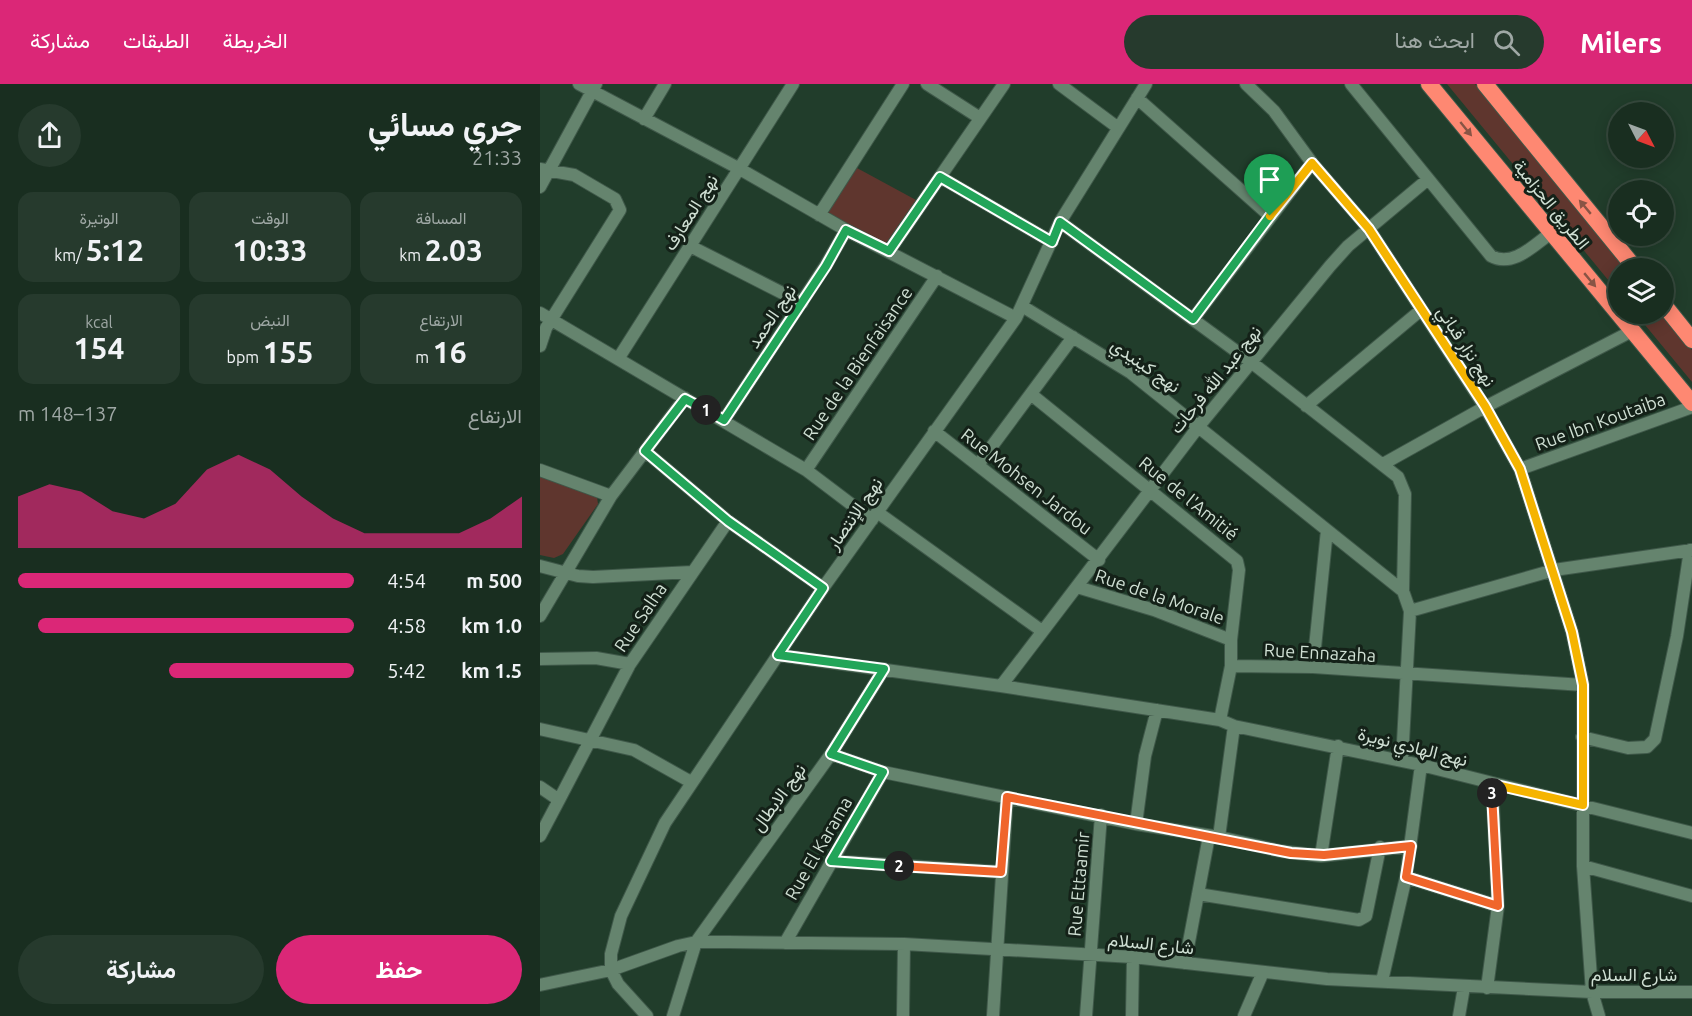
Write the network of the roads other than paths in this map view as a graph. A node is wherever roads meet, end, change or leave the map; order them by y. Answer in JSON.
{"nodes":[{"id":1,"x":579,"y":84,"type":"edge"},
{"id":2,"x":665,"y":84,"type":"edge"},
{"id":3,"x":794,"y":84,"type":"edge"},
{"id":4,"x":903,"y":84,"type":"edge"},
{"id":5,"x":927,"y":84,"type":"edge"},
{"id":6,"x":1004,"y":84,"type":"edge"},
{"id":7,"x":1059,"y":84,"type":"edge"},
{"id":8,"x":1146,"y":84,"type":"edge"},
{"id":9,"x":1246,"y":84,"type":"edge"},
{"id":10,"x":1351,"y":84,"type":"edge"},
{"id":11,"x":1430,"y":84,"type":"edge"},
{"id":12,"x":1485,"y":84,"type":"edge"},
{"id":13,"x":594,"y":88,"type":"edge"},
{"id":14,"x":1137,"y":98,"type":"junction"},
{"id":15,"x":980,"y":118,"type":"junction"},
{"id":16,"x":644,"y":119,"type":"junction"},
{"id":17,"x":1118,"y":127,"type":"junction"},
{"id":18,"x":1312,"y":163,"type":"junction"},
{"id":19,"x":738,"y":168,"type":"junction"},
{"id":20,"x":544,"y":171,"type":"edge"},
{"id":21,"x":940,"y":177,"type":"junction"},
{"id":22,"x":1427,"y":180,"type":"junction"},
{"id":23,"x":540,"y":187,"type":"edge"},
{"id":24,"x":819,"y":214,"type":"junction"},
{"id":25,"x":1270,"y":216,"type":"junction"},
{"id":26,"x":1060,"y":222,"type":"junction"},
{"id":27,"x":1369,"y":229,"type":"junction"},
{"id":28,"x":846,"y":230,"type":"junction"},
{"id":29,"x":1551,"y":233,"type":"junction"},
{"id":30,"x":1052,"y":242,"type":"junction"},
{"id":31,"x":690,"y":246,"type":"junction"},
{"id":32,"x":889,"y":251,"type":"junction"},
{"id":33,"x":1627,"y":258,"type":"edge"},
{"id":34,"x":937,"y":276,"type":"junction"},
{"id":35,"x":802,"y":303,"type":"junction"},
{"id":36,"x":1022,"y":306,"type":"junction"},
{"id":37,"x":1421,"y":310,"type":"junction"},
{"id":38,"x":546,"y":316,"type":"edge"},
{"id":39,"x":1016,"y":318,"type":"junction"},
{"id":40,"x":1674,"y":318,"type":"edge"},
{"id":41,"x":1193,"y":319,"type":"junction"},
{"id":42,"x":1632,"y":331,"type":"junction"},
{"id":43,"x":1073,"y":337,"type":"junction"},
{"id":44,"x":1692,"y":340,"type":"edge"},
{"id":45,"x":540,"y":346,"type":"edge"},
{"id":46,"x":618,"y":359,"type":"junction"},
{"id":47,"x":1251,"y":362,"type":"junction"},
{"id":48,"x":1032,"y":395,"type":"junction"},
{"id":49,"x":685,"y":399,"type":"junction"},
{"id":50,"x":1306,"y":405,"type":"junction"},
{"id":51,"x":1692,"y":405,"type":"edge"},
{"id":52,"x":1485,"y":406,"type":"junction"},
{"id":53,"x":724,"y":420,"type":"junction"},
{"id":54,"x":1199,"y":426,"type":"junction"},
{"id":55,"x":934,"y":431,"type":"junction"},
{"id":56,"x":645,"y":451,"type":"junction"},
{"id":57,"x":1383,"y":464,"type":"junction"},
{"id":58,"x":978,"y":465,"type":"junction"},
{"id":59,"x":1520,"y":469,"type":"junction"},
{"id":60,"x":540,"y":470,"type":"edge"},
{"id":61,"x":806,"y":470,"type":"junction"},
{"id":62,"x":1151,"y":489,"type":"junction"},
{"id":63,"x":612,"y":496,"type":"junction"},
{"id":64,"x":874,"y":516,"type":"junction"},
{"id":65,"x":728,"y":521,"type":"junction"},
{"id":66,"x":1327,"y":530,"type":"junction"},
{"id":67,"x":1691,"y":550,"type":"edge"},
{"id":68,"x":1099,"y":560,"type":"junction"},
{"id":69,"x":540,"y":567,"type":"edge"},
{"id":70,"x":1554,"y":570,"type":"junction"},
{"id":71,"x":692,"y":572,"type":"junction"},
{"id":72,"x":565,"y":573,"type":"junction"},
{"id":73,"x":1077,"y":587,"type":"junction"},
{"id":74,"x":823,"y":588,"type":"junction"},
{"id":75,"x":1403,"y":591,"type":"junction"},
{"id":76,"x":1410,"y":611,"type":"junction"},
{"id":77,"x":540,"y":616,"type":"edge"},
{"id":78,"x":1042,"y":632,"type":"junction"},
{"id":79,"x":1231,"y":640,"type":"junction"},
{"id":80,"x":778,"y":655,"type":"junction"},
{"id":81,"x":540,"y":659,"type":"edge"},
{"id":82,"x":630,"y":664,"type":"junction"},
{"id":83,"x":1231,"y":666,"type":"junction"},
{"id":84,"x":1312,"y":667,"type":"junction"},
{"id":85,"x":884,"y":669,"type":"junction"},
{"id":86,"x":1407,"y":675,"type":"junction"},
{"id":87,"x":1583,"y":685,"type":"junction"},
{"id":88,"x":1001,"y":686,"type":"junction"},
{"id":89,"x":1157,"y":710,"type":"junction"},
{"id":90,"x":1220,"y":720,"type":"junction"},
{"id":91,"x":1234,"y":726,"type":"junction"},
{"id":92,"x":540,"y":729,"type":"edge"},
{"id":93,"x":1582,"y":737,"type":"junction"},
{"id":94,"x":590,"y":739,"type":"junction"},
{"id":95,"x":1338,"y":746,"type":"junction"},
{"id":96,"x":831,"y":754,"type":"junction"},
{"id":97,"x":1402,"y":761,"type":"junction"},
{"id":98,"x":1420,"y":765,"type":"junction"},
{"id":99,"x":883,"y":772,"type":"junction"},
{"id":100,"x":691,"y":782,"type":"junction"},
{"id":101,"x":1492,"y":784,"type":"junction"},
{"id":102,"x":540,"y":787,"type":"edge"},
{"id":103,"x":1007,"y":797,"type":"junction"},
{"id":104,"x":559,"y":800,"type":"junction"},
{"id":105,"x":1583,"y":805,"type":"junction"},
{"id":106,"x":1101,"y":815,"type":"junction"},
{"id":107,"x":1136,"y":824,"type":"junction"},
{"id":108,"x":1691,"y":829,"type":"edge"},
{"id":109,"x":540,"y":836,"type":"edge"},
{"id":110,"x":1214,"y":836,"type":"junction"},
{"id":111,"x":1411,"y":846,"type":"junction"},
{"id":112,"x":1380,"y":848,"type":"junction"},
{"id":113,"x":1321,"y":856,"type":"junction"},
{"id":114,"x":831,"y":861,"type":"junction"},
{"id":115,"x":1583,"y":866,"type":"junction"},
{"id":116,"x":1001,"y":872,"type":"junction"},
{"id":117,"x":1406,"y":877,"type":"junction"},
{"id":118,"x":1198,"y":894,"type":"junction"},
{"id":119,"x":1692,"y":896,"type":"edge"},
{"id":120,"x":1498,"y":906,"type":"junction"},
{"id":121,"x":696,"y":942,"type":"junction"},
{"id":122,"x":785,"y":943,"type":"junction"},
{"id":123,"x":904,"y":944,"type":"junction"},
{"id":124,"x":998,"y":951,"type":"junction"},
{"id":125,"x":1090,"y":955,"type":"junction"},
{"id":126,"x":1133,"y":957,"type":"junction"},
{"id":127,"x":1185,"y":963,"type":"junction"},
{"id":128,"x":611,"y":970,"type":"junction"},
{"id":129,"x":1263,"y":972,"type":"junction"},
{"id":130,"x":1382,"y":981,"type":"junction"},
{"id":131,"x":540,"y":985,"type":"edge"},
{"id":132,"x":1464,"y":987,"type":"junction"},
{"id":133,"x":1487,"y":988,"type":"junction"},
{"id":134,"x":1592,"y":992,"type":"junction"},
{"id":135,"x":1692,"y":992,"type":"edge"},
{"id":136,"x":647,"y":1016,"type":"edge"},
{"id":137,"x":673,"y":1016,"type":"edge"},
{"id":138,"x":903,"y":1016,"type":"edge"},
{"id":139,"x":993,"y":1016,"type":"edge"},
{"id":140,"x":1086,"y":1016,"type":"edge"},
{"id":141,"x":1132,"y":1016,"type":"edge"},
{"id":142,"x":1244,"y":1016,"type":"edge"},
{"id":143,"x":1459,"y":1016,"type":"edge"},
{"id":144,"x":1599,"y":1016,"type":"edge"}],
"edges":[{"from":1,"to":13,"type":"street"},
{"from":2,"to":16,"type":"street"},
{"from":3,"to":19,"type":"street","name":"نهج المعارف"},
{"from":4,"to":24,"type":"street"},
{"from":5,"to":15,"type":"street"},
{"from":6,"to":15,"type":"street"},
{"from":7,"to":17,"type":"street"},
{"from":8,"to":14,"type":"street","name":"نهج الإنتصار"},
{"from":9,"to":18,"type":"street","name":"نهج نزار قباني"},
{"from":10,"to":22,"type":"street"},
{"from":11,"to":29,"type":"highway","name":"الطريق الحزامية","one_way":true},
{"from":33,"to":12,"type":"highway","name":"الطريق الحزامية","one_way":true},
{"from":13,"to":16,"type":"street"},
{"from":13,"to":20,"type":"street"},
{"from":14,"to":17,"type":"street","name":"نهج الإنتصار"},
{"from":14,"to":25,"type":"street"},
{"from":15,"to":21,"type":"street"},
{"from":16,"to":19,"type":"street"},
{"from":17,"to":26,"type":"street","name":"نهج الإنتصار"},
{"from":18,"to":25,"type":"street"},
{"from":18,"to":27,"type":"street","name":"نهج نزار قباني"},
{"from":19,"to":24,"type":"street"},
{"from":19,"to":31,"type":"street","name":"نهج المعارف"},
{"from":20,"to":23,"type":"street"},
{"from":20,"to":38,"type":"street"},
{"from":21,"to":30,"type":"street"},
{"from":21,"to":32,"type":"street"},
{"from":22,"to":27,"type":"street","name":"نهج عبد الله فرحات"},
{"from":22,"to":29,"type":"street"},
{"from":24,"to":28,"type":"street"},
{"from":25,"to":41,"type":"street"},
{"from":26,"to":30,"type":"street","name":"نهج الإنتصار"},
{"from":26,"to":41,"type":"street"},
{"from":27,"to":37,"type":"street","name":"نهج نزار قباني"},
{"from":27,"to":47,"type":"street","name":"نهج عبد الله فرحات"},
{"from":28,"to":32,"type":"street"},
{"from":28,"to":35,"type":"street","name":"نهج الحمد"},
{"from":29,"to":42,"type":"highway","name":"الطريق الحزامية","one_way":true},
{"from":30,"to":36,"type":"street","name":"نهج الإنتصار"},
{"from":31,"to":35,"type":"street"},
{"from":31,"to":46,"type":"street","name":"نهج المعارف"},
{"from":32,"to":34,"type":"street"},
{"from":34,"to":39,"type":"street"},
{"from":34,"to":61,"type":"street","name":"Rue de la Bienfaisance"},
{"from":35,"to":53,"type":"street","name":"نهج الحمد"},
{"from":36,"to":39,"type":"street","name":"نهج الإنتصار"},
{"from":36,"to":43,"type":"street","name":"نهج كينيدي"},
{"from":37,"to":50,"type":"street"},
{"from":37,"to":52,"type":"street","name":"نهج نزار قباني"},
{"from":38,"to":45,"type":"street"},
{"from":38,"to":46,"type":"street"},
{"from":39,"to":55,"type":"street","name":"نهج الإنتصار"},
{"from":40,"to":44,"type":"highway"},
{"from":41,"to":47,"type":"street"},
{"from":42,"to":51,"type":"highway","name":"الطريق الحزامية"},
{"from":42,"to":52,"type":"street"},
{"from":43,"to":48,"type":"street"},
{"from":43,"to":54,"type":"street","name":"نهج كينيدي"},
{"from":46,"to":49,"type":"street"},
{"from":47,"to":50,"type":"street"},
{"from":47,"to":54,"type":"street","name":"نهج عبد الله فرحات"},
{"from":48,"to":58,"type":"street"},
{"from":48,"to":62,"type":"street","name":"Rue de l'Amitié"},
{"from":49,"to":53,"type":"street"},
{"from":49,"to":56,"type":"street"},
{"from":50,"to":57,"type":"street"},
{"from":51,"to":59,"type":"street","name":"Rue Ibn Koutaiba"},
{"from":52,"to":57,"type":"street"},
{"from":52,"to":59,"type":"street","name":"نهج نزار قباني"},
{"from":53,"to":61,"type":"street"},
{"from":54,"to":62,"type":"street","name":"نهج عبد الله فرحات"},
{"from":54,"to":66,"type":"street","name":"نهج كينيدي"},
{"from":55,"to":58,"type":"street","name":"Rue Mohsen Jardou"},
{"from":55,"to":64,"type":"street","name":"نهج الإنتصار"},
{"from":56,"to":63,"type":"street"},
{"from":56,"to":65,"type":"street"},
{"from":57,"to":75,"type":"street"},
{"from":58,"to":68,"type":"street","name":"Rue Mohsen Jardou"},
{"from":59,"to":70,"type":"street","name":"نهج نزار قباني"},
{"from":60,"to":63,"type":"street"},
{"from":61,"to":64,"type":"street"},
{"from":62,"to":68,"type":"street","name":"نهج عبد الله فرحات"},
{"from":62,"to":79,"type":"street","name":"Rue de l'Amitié"},
{"from":63,"to":72,"type":"street"},
{"from":64,"to":74,"type":"street","name":"نهج الإنتصار"},
{"from":64,"to":78,"type":"street"},
{"from":65,"to":71,"type":"street","name":"Rue Salha"},
{"from":65,"to":74,"type":"street"},
{"from":66,"to":75,"type":"street","name":"نهج كينيدي"},
{"from":66,"to":84,"type":"street"},
{"from":67,"to":70,"type":"street"},
{"from":67,"to":93,"type":"street"},
{"from":68,"to":73,"type":"street","name":"نهج عبد الله فرحات"},
{"from":69,"to":72,"type":"street"},
{"from":70,"to":76,"type":"street"},
{"from":70,"to":87,"type":"street","name":"نهج نزار قباني"},
{"from":71,"to":72,"type":"street"},
{"from":71,"to":82,"type":"street","name":"Rue Salha"},
{"from":72,"to":77,"type":"street"},
{"from":73,"to":78,"type":"street","name":"نهج عبد الله فرحات"},
{"from":73,"to":79,"type":"street","name":"Rue de la Morale"},
{"from":74,"to":80,"type":"street","name":"نهج الإنتصار"},
{"from":75,"to":76,"type":"street"},
{"from":76,"to":86,"type":"street"},
{"from":78,"to":88,"type":"street","name":"نهج عبد الله فرحات"},
{"from":79,"to":83,"type":"street","name":"Rue de l'Amitié"},
{"from":80,"to":85,"type":"street"},
{"from":80,"to":100,"type":"street","name":"نهج الإنتصار"},
{"from":81,"to":82,"type":"street"},
{"from":82,"to":94,"type":"street","name":"Rue Salha"},
{"from":83,"to":84,"type":"street","name":"Rue Ennazaha"},
{"from":83,"to":90,"type":"street","name":"Rue de l'Amitié"},
{"from":84,"to":86,"type":"street","name":"Rue Ennazaha"},
{"from":85,"to":88,"type":"street"},
{"from":85,"to":96,"type":"street","name":"نهج الابطال"},
{"from":86,"to":87,"type":"street","name":"Rue Ennazaha"},
{"from":86,"to":97,"type":"street"},
{"from":87,"to":93,"type":"street","name":"نهج نزار قباني"},
{"from":88,"to":89,"type":"street"},
{"from":89,"to":90,"type":"street"},
{"from":89,"to":107,"type":"street"},
{"from":90,"to":91,"type":"street"},
{"from":91,"to":95,"type":"street","name":"نهج الهادي نويرة"},
{"from":91,"to":110,"type":"street"},
{"from":92,"to":94,"type":"street"},
{"from":93,"to":105,"type":"street","name":"نهج نزار قباني"},
{"from":94,"to":100,"type":"street"},
{"from":94,"to":104,"type":"street","name":"Rue Salha"},
{"from":95,"to":97,"type":"street","name":"نهج الهادي نويرة"},
{"from":95,"to":113,"type":"street"},
{"from":96,"to":99,"type":"street"},
{"from":96,"to":121,"type":"street","name":"نهج الابطال"},
{"from":97,"to":98,"type":"street","name":"نهج الهادي نويرة"},
{"from":98,"to":101,"type":"street","name":"نهج الهادي نويرة"},
{"from":98,"to":111,"type":"street"},
{"from":99,"to":103,"type":"street"},
{"from":99,"to":114,"type":"street","name":"Rue El Karama"},
{"from":100,"to":128,"type":"street","name":"نهج الإنتصار"},
{"from":101,"to":105,"type":"street","name":"نهج الهادي نويرة"},
{"from":101,"to":120,"type":"street"},
{"from":102,"to":104,"type":"street"},
{"from":103,"to":106,"type":"street"},
{"from":103,"to":116,"type":"street"},
{"from":104,"to":109,"type":"street","name":"Rue Salha"},
{"from":105,"to":108,"type":"street","name":"نهج الهادي نويرة"},
{"from":105,"to":115,"type":"street","name":"نهج نزار قباني"},
{"from":106,"to":107,"type":"street"},
{"from":106,"to":125,"type":"street","name":"Rue Ettaamir"},
{"from":107,"to":110,"type":"street"},
{"from":110,"to":113,"type":"street"},
{"from":110,"to":118,"type":"street"},
{"from":111,"to":112,"type":"street"},
{"from":111,"to":117,"type":"street"},
{"from":112,"to":113,"type":"street"},
{"from":112,"to":118,"type":"street"},
{"from":114,"to":116,"type":"street"},
{"from":114,"to":122,"type":"street","name":"Rue El Karama"},
{"from":115,"to":119,"type":"street"},
{"from":115,"to":134,"type":"street","name":"نهج نزار قباني"},
{"from":116,"to":124,"type":"street"},
{"from":117,"to":120,"type":"street"},
{"from":117,"to":130,"type":"street"},
{"from":118,"to":127,"type":"street"},
{"from":120,"to":133,"type":"street"},
{"from":121,"to":122,"type":"street","name":"شارع السلام"},
{"from":121,"to":128,"type":"street","name":"شارع السلام"},
{"from":121,"to":137,"type":"street","name":"نهج الابطال"},
{"from":122,"to":123,"type":"street","name":"شارع السلام"},
{"from":123,"to":124,"type":"street","name":"شارع السلام"},
{"from":123,"to":138,"type":"street"},
{"from":124,"to":125,"type":"street","name":"شارع السلام"},
{"from":124,"to":139,"type":"street"},
{"from":125,"to":126,"type":"street","name":"شارع السلام"},
{"from":125,"to":140,"type":"street","name":"Rue Ettaamir"},
{"from":126,"to":127,"type":"street","name":"شارع السلام"},
{"from":126,"to":141,"type":"street"},
{"from":127,"to":129,"type":"street","name":"شارع السلام"},
{"from":128,"to":131,"type":"street","name":"شارع السلام"},
{"from":128,"to":136,"type":"street"},
{"from":129,"to":130,"type":"street","name":"شارع السلام"},
{"from":129,"to":142,"type":"street"},
{"from":130,"to":132,"type":"street","name":"شارع السلام"},
{"from":132,"to":133,"type":"street","name":"شارع السلام"},
{"from":132,"to":143,"type":"street"},
{"from":133,"to":134,"type":"street","name":"شارع السلام"},
{"from":134,"to":135,"type":"street","name":"شارع السلام"},
{"from":134,"to":144,"type":"street","name":"نهج نزار قباني"}]}
